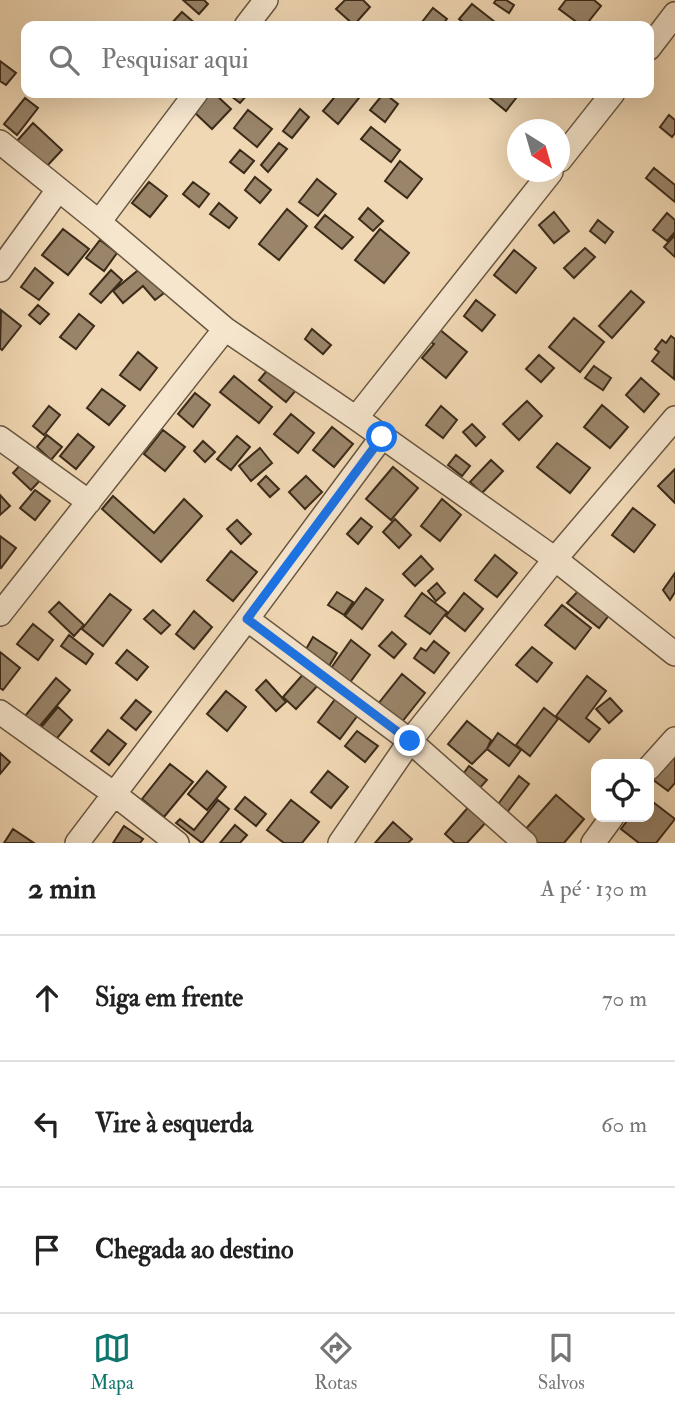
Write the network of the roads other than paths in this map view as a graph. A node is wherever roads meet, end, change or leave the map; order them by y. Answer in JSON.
{"nodes":[{"id":1,"x":266,"y":0,"type":"edge"},
{"id":2,"x":675,"y":14,"type":"edge"},
{"id":3,"x":250,"y":21,"type":"edge"},
{"id":4,"x":654,"y":41,"type":"edge"},
{"id":5,"x":192,"y":98,"type":"edge"},
{"id":6,"x":609,"y":98,"type":"edge"},
{"id":7,"x":0,"y":142,"type":"edge"},
{"id":8,"x":570,"y":146,"type":"edge"},
{"id":9,"x":543,"y":182,"type":"edge"},
{"id":10,"x":58,"y":190,"type":"junction"},
{"id":11,"x":99,"y":222,"type":"junction"},
{"id":12,"x":0,"y":270,"type":"edge"},
{"id":13,"x":225,"y":329,"type":"junction"},
{"id":14,"x":356,"y":418,"type":"junction"},
{"id":15,"x":675,"y":418,"type":"edge"},
{"id":16,"x":382,"y":437,"type":"junction"},
{"id":17,"x":0,"y":438,"type":"edge"},
{"id":18,"x":89,"y":502,"type":"junction"},
{"id":19,"x":555,"y":559,"type":"junction"},
{"id":20,"x":0,"y":614,"type":"edge"},
{"id":21,"x":247,"y":619,"type":"junction"},
{"id":22,"x":675,"y":654,"type":"edge"},
{"id":23,"x":0,"y":712,"type":"edge"},
{"id":24,"x":675,"y":739,"type":"edge"},
{"id":25,"x":410,"y":741,"type":"junction"},
{"id":26,"x":654,"y":762,"type":"edge"},
{"id":27,"x":113,"y":793,"type":"junction"},
{"id":28,"x":608,"y":822,"type":"edge"},
{"id":29,"x":77,"y":843,"type":"edge"},
{"id":30,"x":177,"y":843,"type":"edge"},
{"id":31,"x":340,"y":843,"type":"edge"},
{"id":32,"x":525,"y":843,"type":"edge"},
{"id":33,"x":593,"y":843,"type":"edge"}],
"edges":[{"from":1,"to":3,"type":"street"},
{"from":2,"to":4,"type":"street"},
{"from":5,"to":11,"type":"street"},
{"from":6,"to":8,"type":"street"},
{"from":7,"to":10,"type":"street"},
{"from":9,"to":14,"type":"street"},
{"from":10,"to":11,"type":"street"},
{"from":10,"to":12,"type":"street"},
{"from":11,"to":13,"type":"street"},
{"from":13,"to":14,"type":"street"},
{"from":13,"to":18,"type":"street"},
{"from":14,"to":16,"type":"street"},
{"from":15,"to":19,"type":"street"},
{"from":16,"to":19,"type":"street"},
{"from":16,"to":21,"type":"street"},
{"from":17,"to":18,"type":"street"},
{"from":18,"to":20,"type":"street"},
{"from":19,"to":22,"type":"street"},
{"from":19,"to":25,"type":"street"},
{"from":21,"to":25,"type":"street"},
{"from":21,"to":27,"type":"street"},
{"from":23,"to":27,"type":"street"},
{"from":24,"to":26,"type":"street"},
{"from":25,"to":31,"type":"street"},
{"from":25,"to":32,"type":"street"},
{"from":27,"to":29,"type":"street"},
{"from":27,"to":30,"type":"street"},
{"from":28,"to":33,"type":"street"}]}
